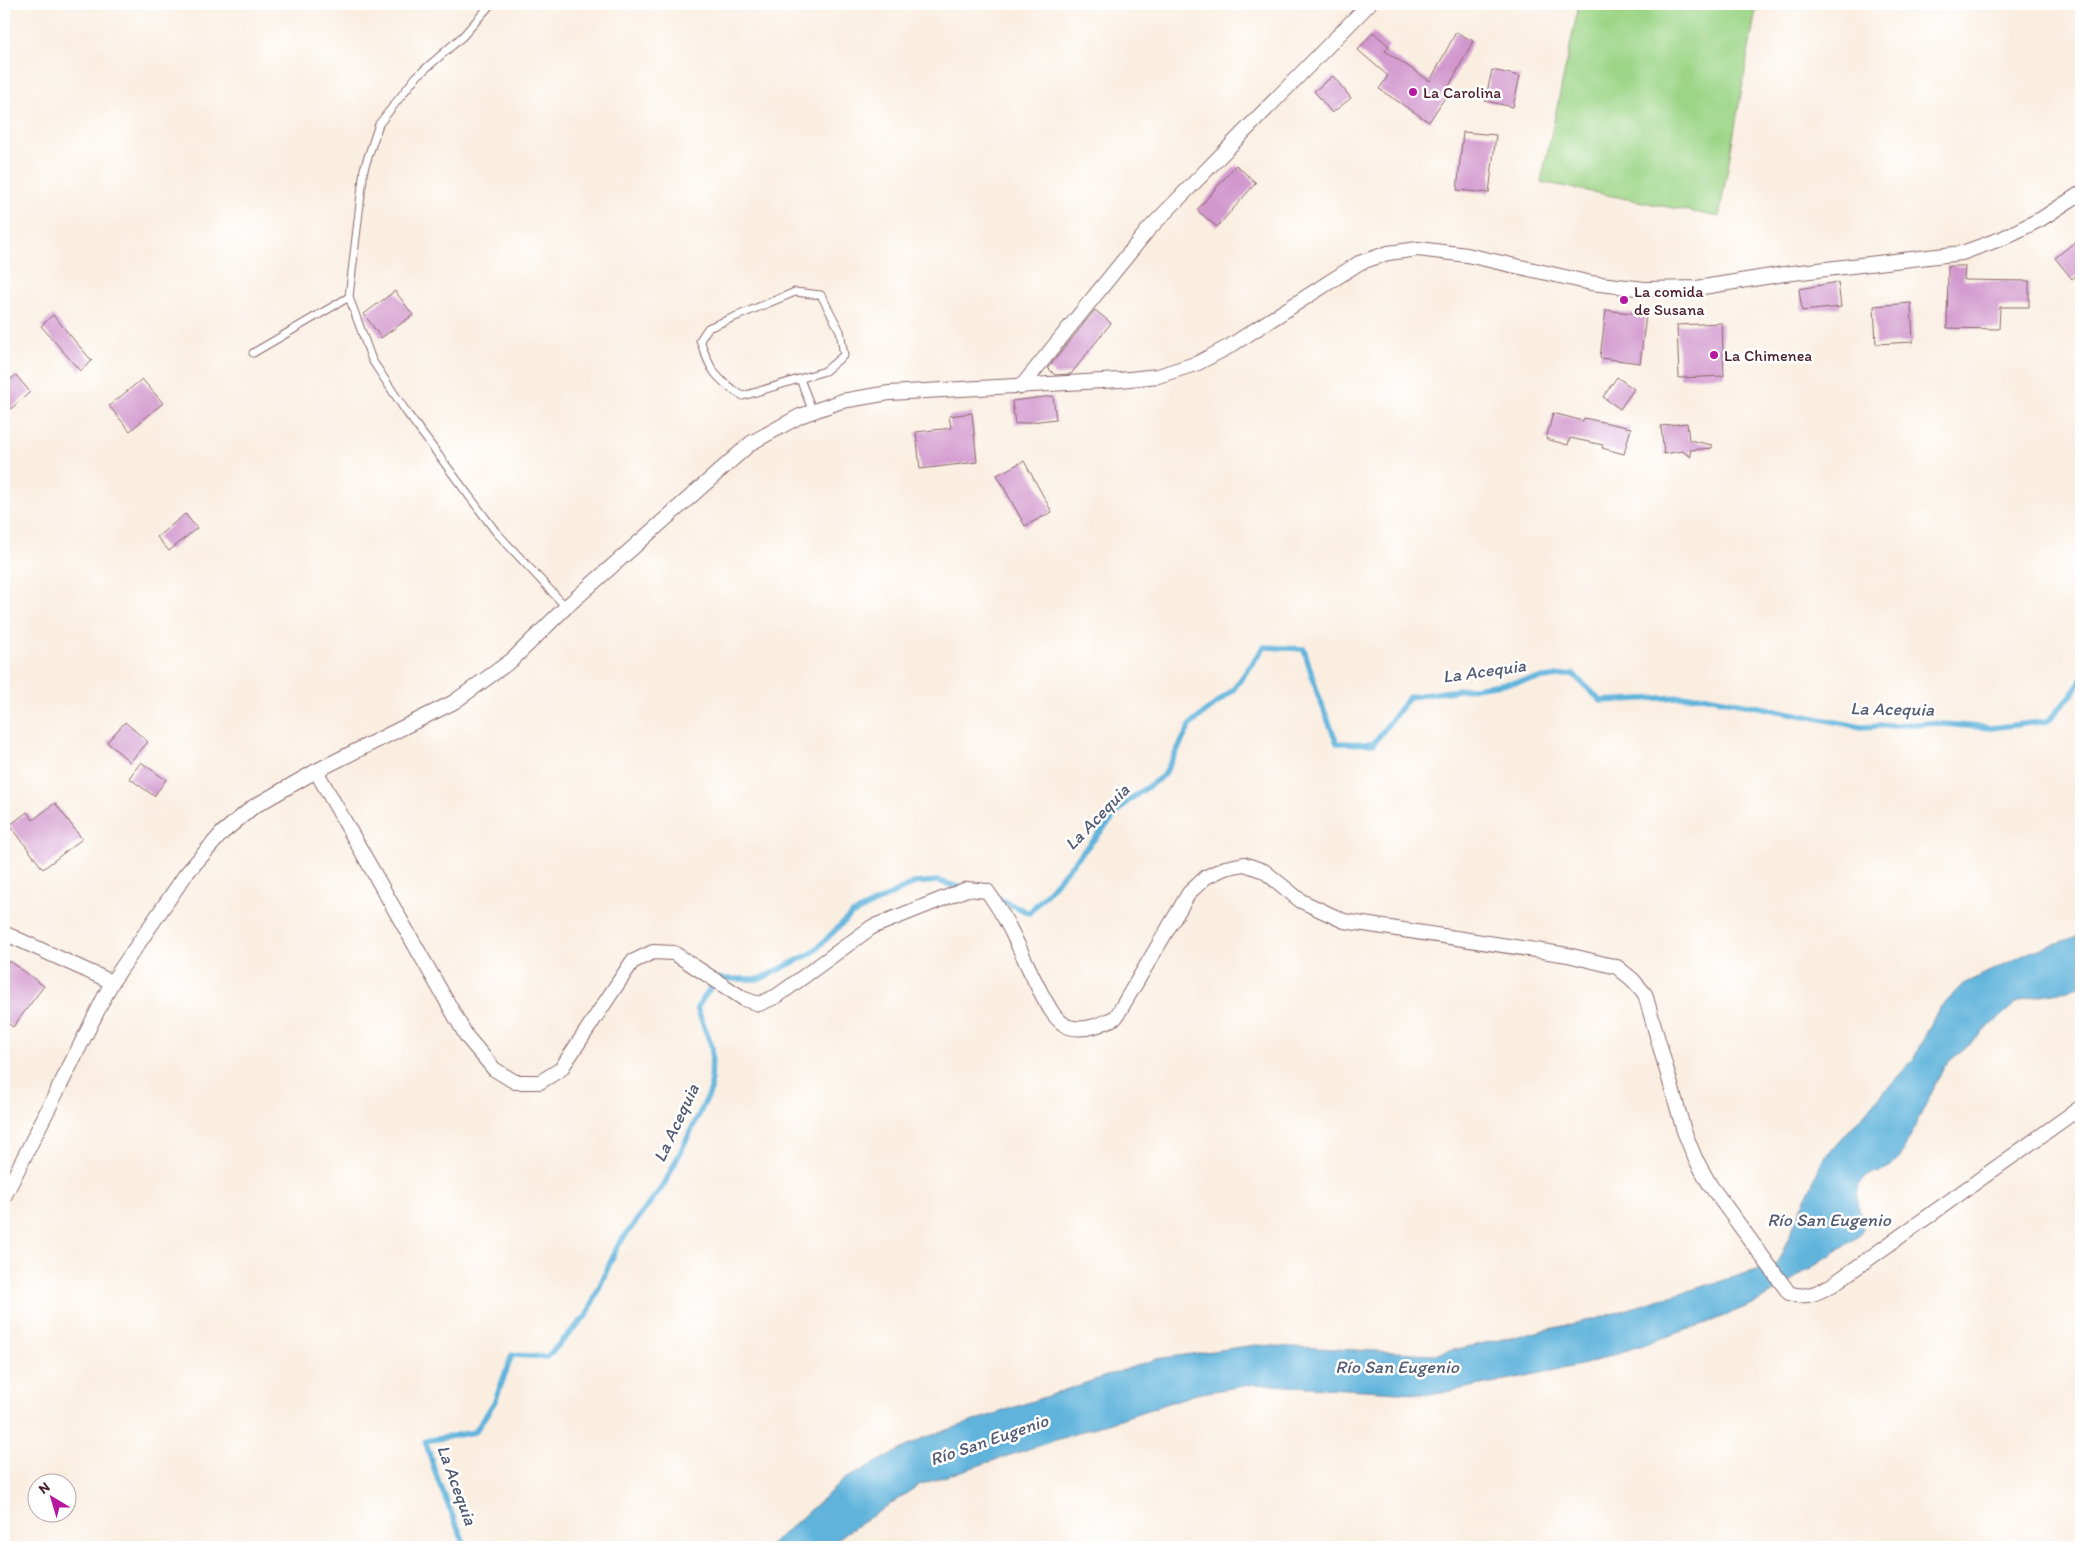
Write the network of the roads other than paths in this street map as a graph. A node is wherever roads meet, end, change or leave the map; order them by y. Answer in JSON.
{"nodes":[{"id":1,"x":491,"y":4,"type":"edge"},
{"id":2,"x":1368,"y":4,"type":"edge"},
{"id":3,"x":2081,"y":193,"type":"edge"},
{"id":4,"x":349,"y":297,"type":"junction"},
{"id":5,"x":254,"y":353,"type":"dead end"},
{"id":6,"x":800,"y":379,"type":"junction"},
{"id":7,"x":1021,"y":387,"type":"junction"},
{"id":8,"x":813,"y":412,"type":"junction"},
{"id":9,"x":566,"y":606,"type":"junction"},
{"id":10,"x":316,"y":771,"type":"junction"},
{"id":11,"x":4,"y":933,"type":"edge"},
{"id":12,"x":112,"y":982,"type":"junction"},
{"id":13,"x":2081,"y":1107,"type":"edge"},
{"id":14,"x":4,"y":1198,"type":"edge"}],
"edges":[{"from":1,"to":4,"type":"lane"},
{"from":2,"to":7,"type":"street"},
{"from":3,"to":7,"type":"street"},
{"from":4,"to":5,"type":"lane"},
{"from":4,"to":9,"type":"lane"},
{"from":6,"to":6,"type":"lane"},
{"from":6,"to":8,"type":"lane"},
{"from":7,"to":8,"type":"street"},
{"from":8,"to":9,"type":"street"},
{"from":9,"to":10,"type":"street"},
{"from":10,"to":12,"type":"street"},
{"from":10,"to":13,"type":"street"},
{"from":11,"to":12,"type":"street"},
{"from":12,"to":14,"type":"street"}]}
